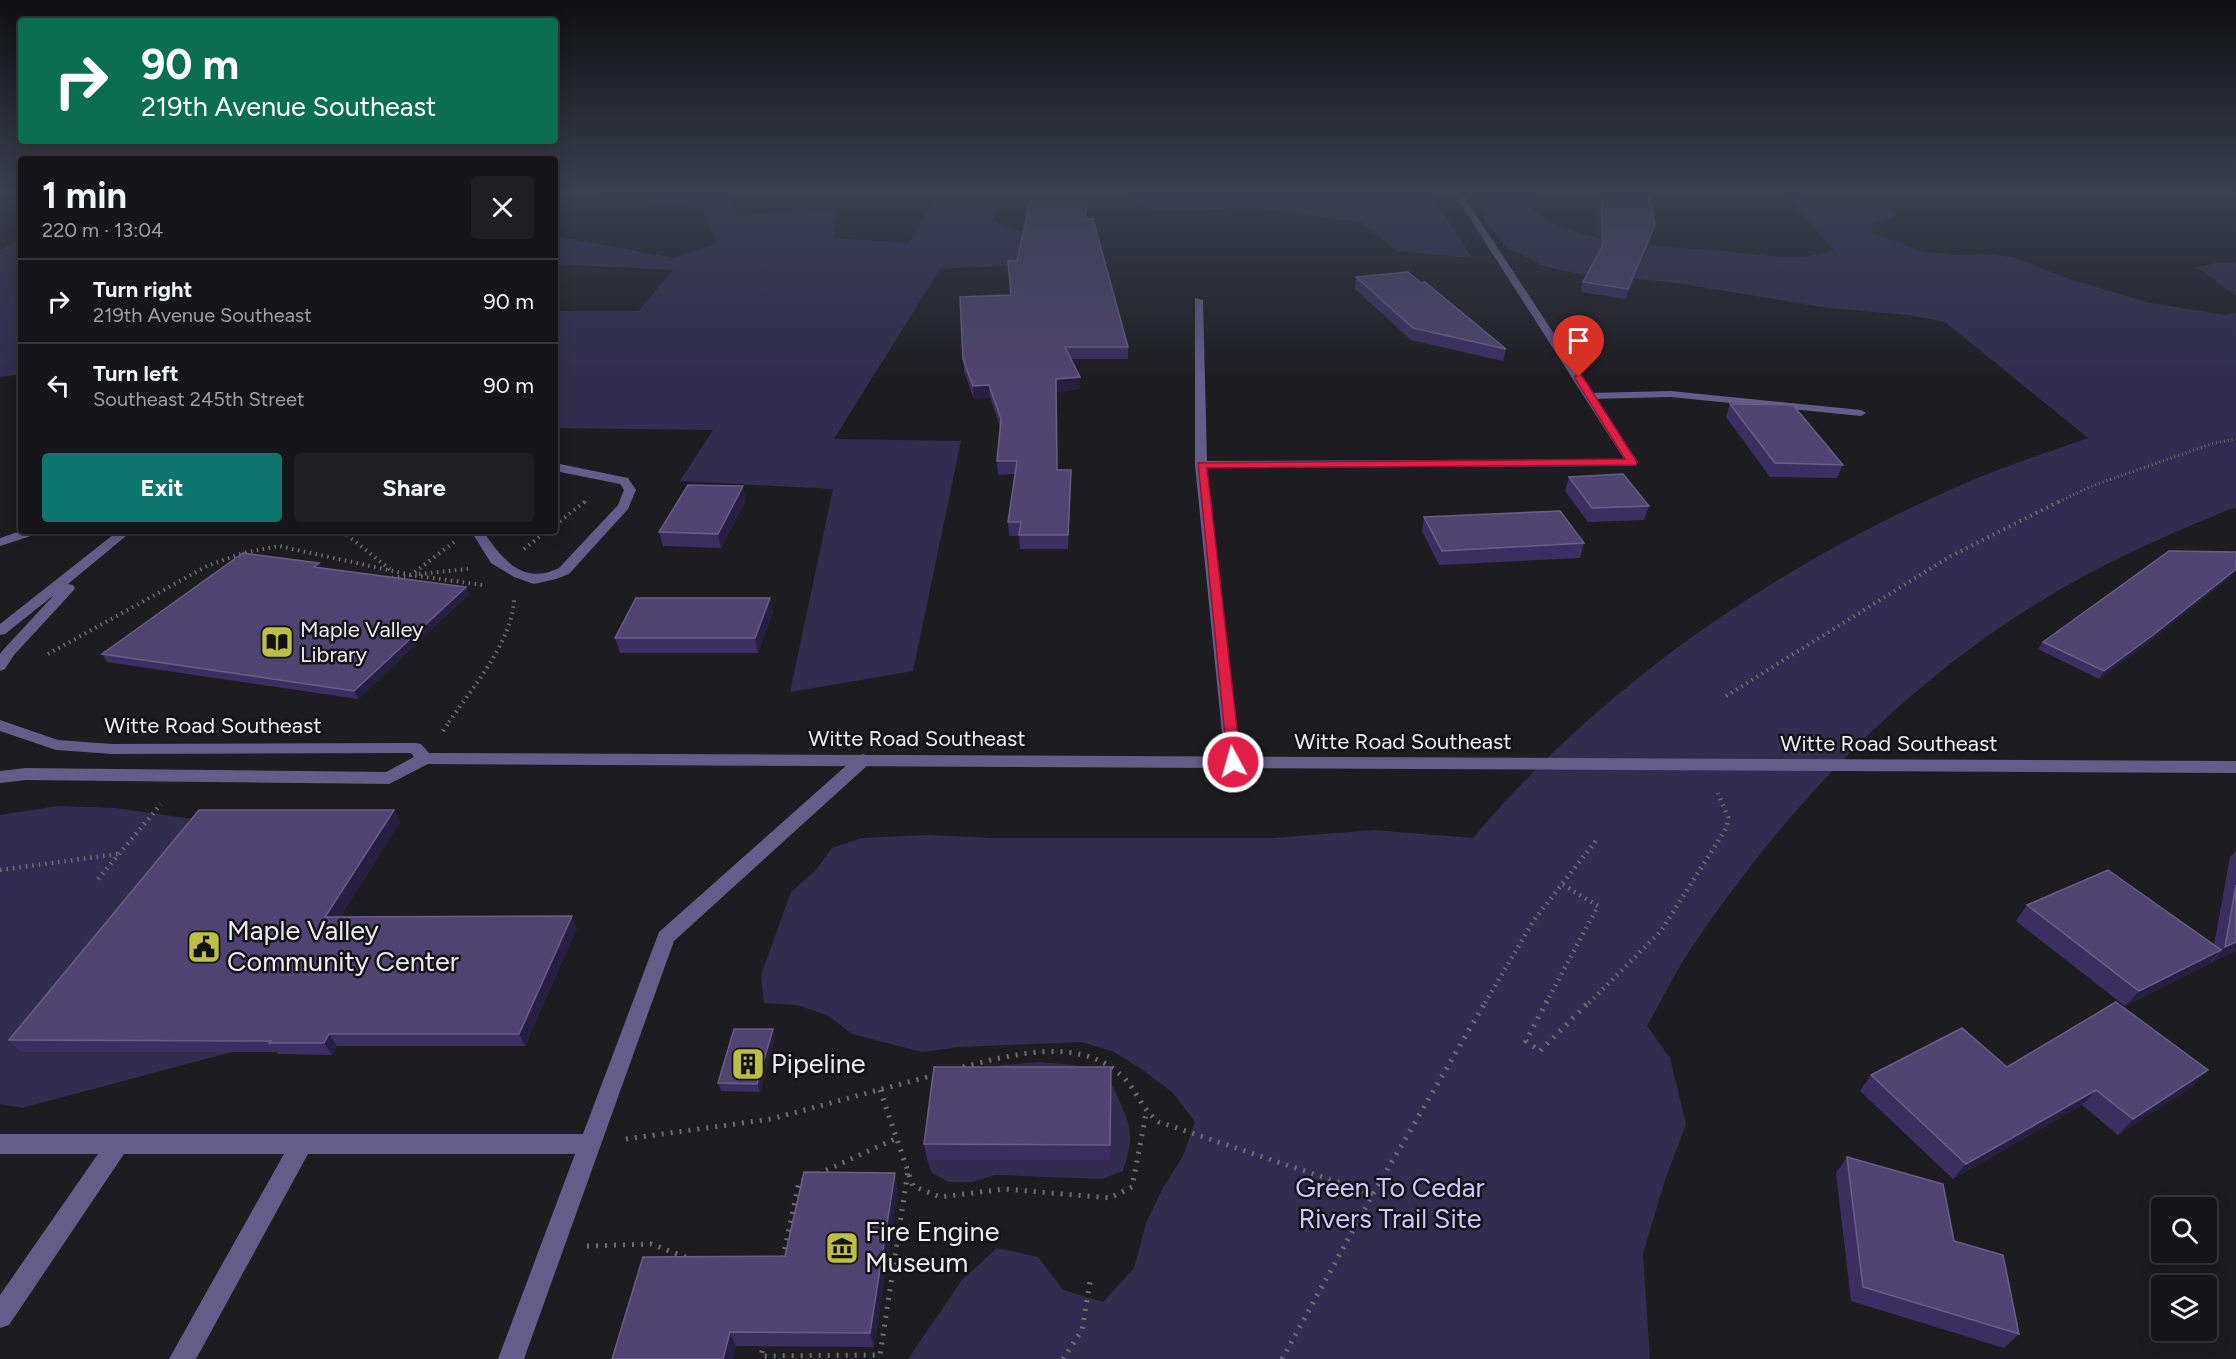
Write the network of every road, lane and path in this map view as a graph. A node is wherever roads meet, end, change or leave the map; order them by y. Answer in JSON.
{"nodes":[{"id":1,"x":1499,"y":255,"type":"edge"},
{"id":2,"x":1198,"y":300,"type":"dead end"},
{"id":3,"x":1591,"y":396,"type":"junction"},
{"id":4,"x":1861,"y":413,"type":"dead end"},
{"id":5,"x":2236,"y":439,"type":"edge"},
{"id":6,"x":1201,"y":465,"type":"junction"},
{"id":7,"x":558,"y":468,"type":"edge"},
{"id":8,"x":23,"y":534,"type":"edge"},
{"id":9,"x":123,"y":534,"type":"edge"},
{"id":10,"x":346,"y":534,"type":"edge"},
{"id":11,"x":479,"y":534,"type":"edge"},
{"id":12,"x":460,"y":537,"type":"dead end"},
{"id":13,"x":0,"y":542,"type":"edge"},
{"id":14,"x":96,"y":557,"type":"junction"},
{"id":15,"x":392,"y":571,"type":"junction"},
{"id":16,"x":411,"y":575,"type":"junction"},
{"id":17,"x":389,"y":579,"type":"edge"},
{"id":18,"x":489,"y":586,"type":"dead end"},
{"id":19,"x":511,"y":589,"type":"dead end"},
{"id":20,"x":0,"y":631,"type":"edge"},
{"id":21,"x":48,"y":654,"type":"dead end"},
{"id":22,"x":0,"y":666,"type":"edge"},
{"id":23,"x":1726,"y":696,"type":"dead end"},
{"id":24,"x":0,"y":725,"type":"edge"},
{"id":25,"x":425,"y":758,"type":"junction"},
{"id":26,"x":863,"y":760,"type":"junction"},
{"id":27,"x":1233,"y":762,"type":"junction"},
{"id":28,"x":1706,"y":764,"type":"junction"},
{"id":29,"x":2236,"y":767,"type":"edge"},
{"id":30,"x":172,"y":776,"type":"junction"},
{"id":31,"x":0,"y":777,"type":"edge"},
{"id":32,"x":1598,"y":837,"type":"dead end"},
{"id":33,"x":120,"y":854,"type":"junction"},
{"id":34,"x":0,"y":870,"type":"edge"},
{"id":35,"x":98,"y":879,"type":"dead end"},
{"id":36,"x":1562,"y":884,"type":"junction"},
{"id":37,"x":958,"y":1069,"type":"edge"},
{"id":38,"x":947,"y":1072,"type":"edge"},
{"id":39,"x":880,"y":1090,"type":"junction"},
{"id":40,"x":1146,"y":1114,"type":"junction"},
{"id":41,"x":897,"y":1138,"type":"junction"},
{"id":42,"x":0,"y":1144,"type":"edge"},
{"id":43,"x":118,"y":1144,"type":"junction"},
{"id":44,"x":302,"y":1144,"type":"junction"},
{"id":45,"x":590,"y":1144,"type":"junction"},
{"id":46,"x":908,"y":1171,"type":"junction"},
{"id":47,"x":1372,"y":1194,"type":"junction"},
{"id":48,"x":552,"y":1246,"type":"junction"},
{"id":49,"x":696,"y":1261,"type":"edge"},
{"id":50,"x":781,"y":1268,"type":"edge"},
{"id":51,"x":1090,"y":1282,"type":"dead end"},
{"id":52,"x":0,"y":1316,"type":"edge"},
{"id":53,"x":766,"y":1334,"type":"edge"},
{"id":54,"x":182,"y":1359,"type":"edge"},
{"id":55,"x":511,"y":1359,"type":"edge"},
{"id":56,"x":1063,"y":1359,"type":"edge"},
{"id":57,"x":1282,"y":1359,"type":"edge"}],
"edges":[{"from":1,"to":3,"type":"street"},
{"from":2,"to":6,"type":"street"},
{"from":3,"to":4,"type":"street"},
{"from":3,"to":6,"type":"street"},
{"from":5,"to":23,"type":"path"},
{"from":6,"to":27,"type":"street"},
{"from":7,"to":11,"type":"street"},
{"from":8,"to":13,"type":"street"},
{"from":9,"to":14,"type":"street"},
{"from":10,"to":15,"type":"path"},
{"from":12,"to":16,"type":"path"},
{"from":14,"to":20,"type":"street"},
{"from":14,"to":22,"type":"street"},
{"from":15,"to":16,"type":"path"},
{"from":15,"to":21,"type":"path"},
{"from":16,"to":17,"type":"path"},
{"from":16,"to":18,"type":"path"},
{"from":19,"to":25,"type":"path"},
{"from":24,"to":25,"type":"street","name":"Witte Road Southeast"},
{"from":25,"to":26,"type":"street","name":"Witte Road Southeast"},
{"from":25,"to":30,"type":"street","name":"Witte Road Southeast"},
{"from":26,"to":27,"type":"street","name":"Witte Road Southeast"},
{"from":26,"to":45,"type":"street"},
{"from":27,"to":28,"type":"street","name":"Witte Road Southeast"},
{"from":28,"to":29,"type":"street","name":"Witte Road Southeast"},
{"from":28,"to":36,"type":"path"},
{"from":30,"to":31,"type":"street","name":"Witte Road Southeast"},
{"from":30,"to":33,"type":"path"},
{"from":32,"to":36,"type":"path"},
{"from":33,"to":34,"type":"path"},
{"from":33,"to":35,"type":"path"},
{"from":36,"to":47,"type":"path"},
{"from":37,"to":40,"type":"path"},
{"from":38,"to":39,"type":"path"},
{"from":39,"to":41,"type":"path"},
{"from":39,"to":45,"type":"path"},
{"from":40,"to":46,"type":"path"},
{"from":40,"to":47,"type":"path"},
{"from":41,"to":46,"type":"path"},
{"from":41,"to":50,"type":"path"},
{"from":42,"to":43,"type":"street"},
{"from":43,"to":44,"type":"street"},
{"from":43,"to":52,"type":"street"},
{"from":44,"to":45,"type":"street"},
{"from":44,"to":54,"type":"street"},
{"from":45,"to":48,"type":"street"},
{"from":46,"to":53,"type":"path"},
{"from":47,"to":57,"type":"path"},
{"from":48,"to":49,"type":"path"},
{"from":48,"to":55,"type":"street"},
{"from":51,"to":56,"type":"path"}]}
